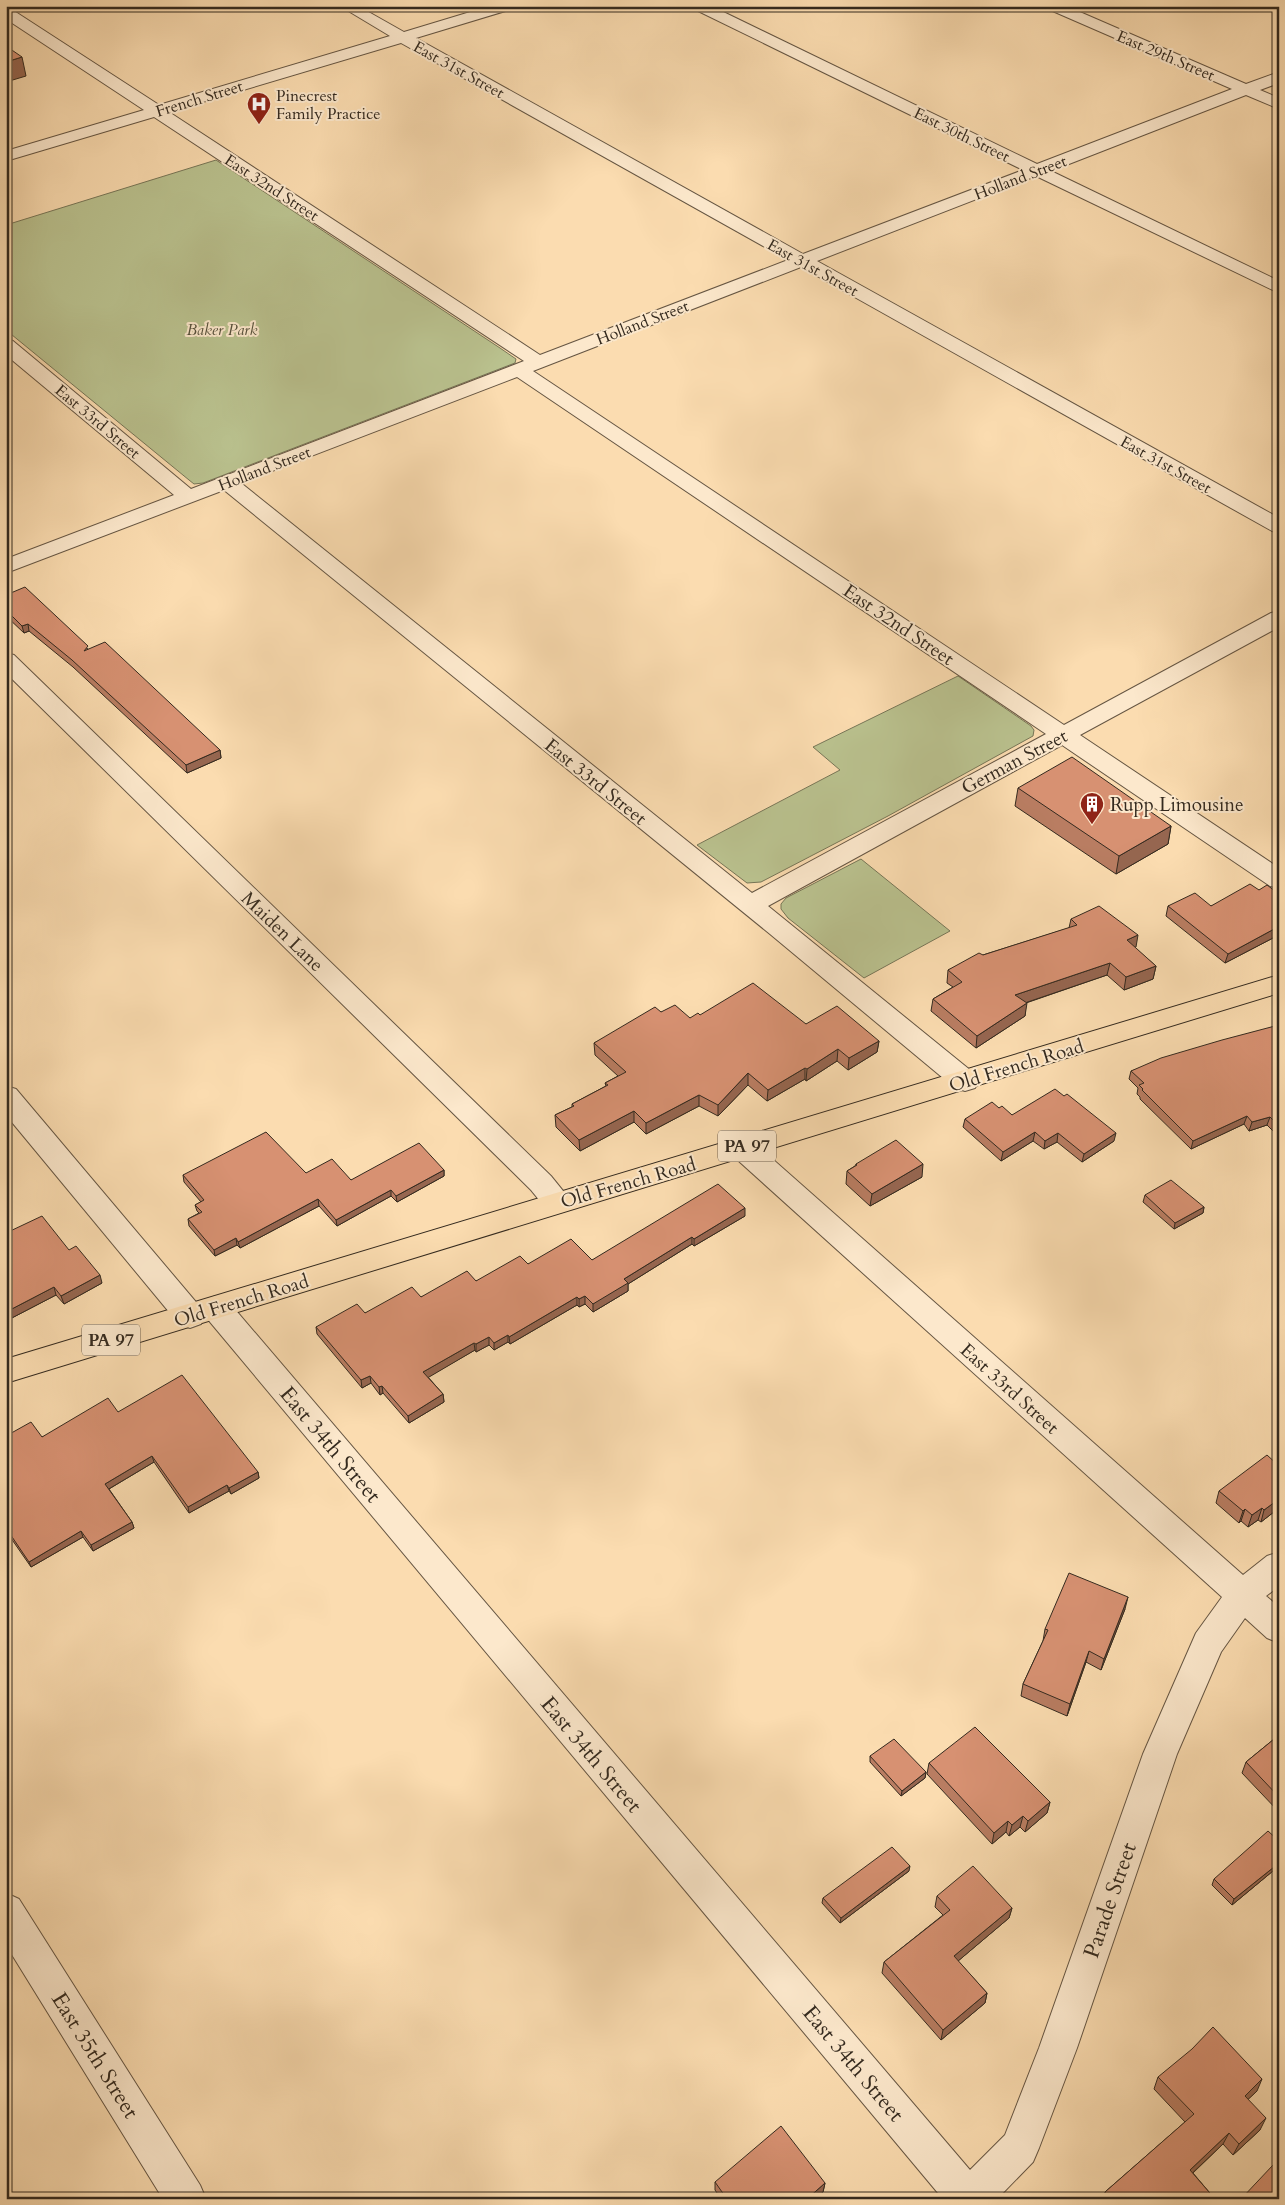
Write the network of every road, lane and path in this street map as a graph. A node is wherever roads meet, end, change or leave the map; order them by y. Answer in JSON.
{"nodes":[{"id":1,"x":347,"y":6,"type":"edge"},
{"id":2,"x":507,"y":6,"type":"edge"},
{"id":3,"x":699,"y":6,"type":"edge"},
{"id":4,"x":1053,"y":6,"type":"edge"},
{"id":5,"x":6,"y":12,"type":"edge"},
{"id":6,"x":403,"y":37,"type":"junction"},
{"id":7,"x":1279,"y":78,"type":"edge"},
{"id":8,"x":1246,"y":90,"type":"junction"},
{"id":9,"x":1279,"y":104,"type":"edge"},
{"id":10,"x":158,"y":111,"type":"junction"},
{"id":11,"x":6,"y":156,"type":"edge"},
{"id":12,"x":1036,"y":170,"type":"junction"},
{"id":13,"x":802,"y":261,"type":"junction"},
{"id":14,"x":1279,"y":288,"type":"edge"},
{"id":15,"x":6,"y":346,"type":"edge"},
{"id":16,"x":528,"y":366,"type":"junction"},
{"id":17,"x":227,"y":482,"type":"junction"},
{"id":18,"x":189,"y":497,"type":"junction"},
{"id":19,"x":1279,"y":527,"type":"edge"},
{"id":20,"x":6,"y":567,"type":"edge"},
{"id":21,"x":1279,"y":618,"type":"edge"},
{"id":22,"x":6,"y":660,"type":"edge"},
{"id":23,"x":1064,"y":734,"type":"junction"},
{"id":24,"x":1279,"y":880,"type":"edge"},
{"id":25,"x":749,"y":905,"type":"junction"},
{"id":26,"x":1279,"y":984,"type":"edge"},
{"id":27,"x":965,"y":1081,"type":"junction"},
{"id":28,"x":6,"y":1096,"type":"edge"},
{"id":29,"x":742,"y":1148,"type":"junction"},
{"id":30,"x":558,"y":1202,"type":"junction"},
{"id":31,"x":203,"y":1312,"type":"junction"},
{"id":32,"x":6,"y":1371,"type":"edge"},
{"id":33,"x":1279,"y":1566,"type":"edge"},
{"id":34,"x":1242,"y":1596,"type":"junction"},
{"id":35,"x":1279,"y":1628,"type":"edge"},
{"id":36,"x":6,"y":1911,"type":"edge"},
{"id":37,"x":186,"y":2199,"type":"edge"},
{"id":38,"x":969,"y":2199,"type":"edge"}],
"edges":[{"from":1,"to":6,"type":"street","name":"East 31st Street"},
{"from":2,"to":6,"type":"street","name":"French Street"},
{"from":3,"to":12,"type":"street","name":"East 30th Street"},
{"from":4,"to":8,"type":"street","name":"East 29th Street"},
{"from":5,"to":10,"type":"street","name":"East 32nd Street"},
{"from":6,"to":10,"type":"street","name":"French Street"},
{"from":6,"to":13,"type":"street","name":"East 31st Street"},
{"from":7,"to":8,"type":"street","name":"Holland Street"},
{"from":8,"to":9,"type":"street","name":"East 29th Street"},
{"from":8,"to":12,"type":"street","name":"Holland Street"},
{"from":10,"to":11,"type":"street","name":"French Street"},
{"from":10,"to":16,"type":"street","name":"East 32nd Street"},
{"from":12,"to":13,"type":"street","name":"Holland Street"},
{"from":12,"to":14,"type":"street","name":"East 30th Street"},
{"from":13,"to":16,"type":"street","name":"Holland Street"},
{"from":13,"to":19,"type":"street","name":"East 31st Street"},
{"from":15,"to":18,"type":"street","name":"East 33rd Street"},
{"from":16,"to":17,"type":"street","name":"Holland Street"},
{"from":16,"to":23,"type":"street","name":"East 32nd Street"},
{"from":17,"to":18,"type":"street","name":"Holland Street"},
{"from":17,"to":25,"type":"street","name":"East 33rd Street"},
{"from":18,"to":20,"type":"street","name":"Holland Street"},
{"from":21,"to":23,"type":"street","name":"German Street"},
{"from":22,"to":30,"type":"street","name":"Maiden Lane"},
{"from":23,"to":24,"type":"street","name":"East 32nd Street"},
{"from":23,"to":25,"type":"street","name":"German Street"},
{"from":25,"to":27,"type":"street","name":"East 33rd Street"},
{"from":26,"to":27,"type":"main road","name":"Old French Road","number":"PA 97"},
{"from":27,"to":29,"type":"main road","name":"Old French Road","number":"PA 97"},
{"from":28,"to":31,"type":"street","name":"East 34th Street"},
{"from":29,"to":30,"type":"main road","name":"Old French Road","number":"PA 97"},
{"from":29,"to":34,"type":"street","name":"East 33rd Street"},
{"from":30,"to":31,"type":"main road","name":"Old French Road","number":"PA 97"},
{"from":31,"to":32,"type":"main road","name":"Old French Road","number":"PA 97"},
{"from":31,"to":38,"type":"street","name":"East 34th Street"},
{"from":33,"to":34,"type":"street","name":"Parade Street"},
{"from":34,"to":35,"type":"street","name":"East 33rd Street"},
{"from":34,"to":38,"type":"street","name":"Parade Street"},
{"from":36,"to":37,"type":"street","name":"East 35th Street"}]}
